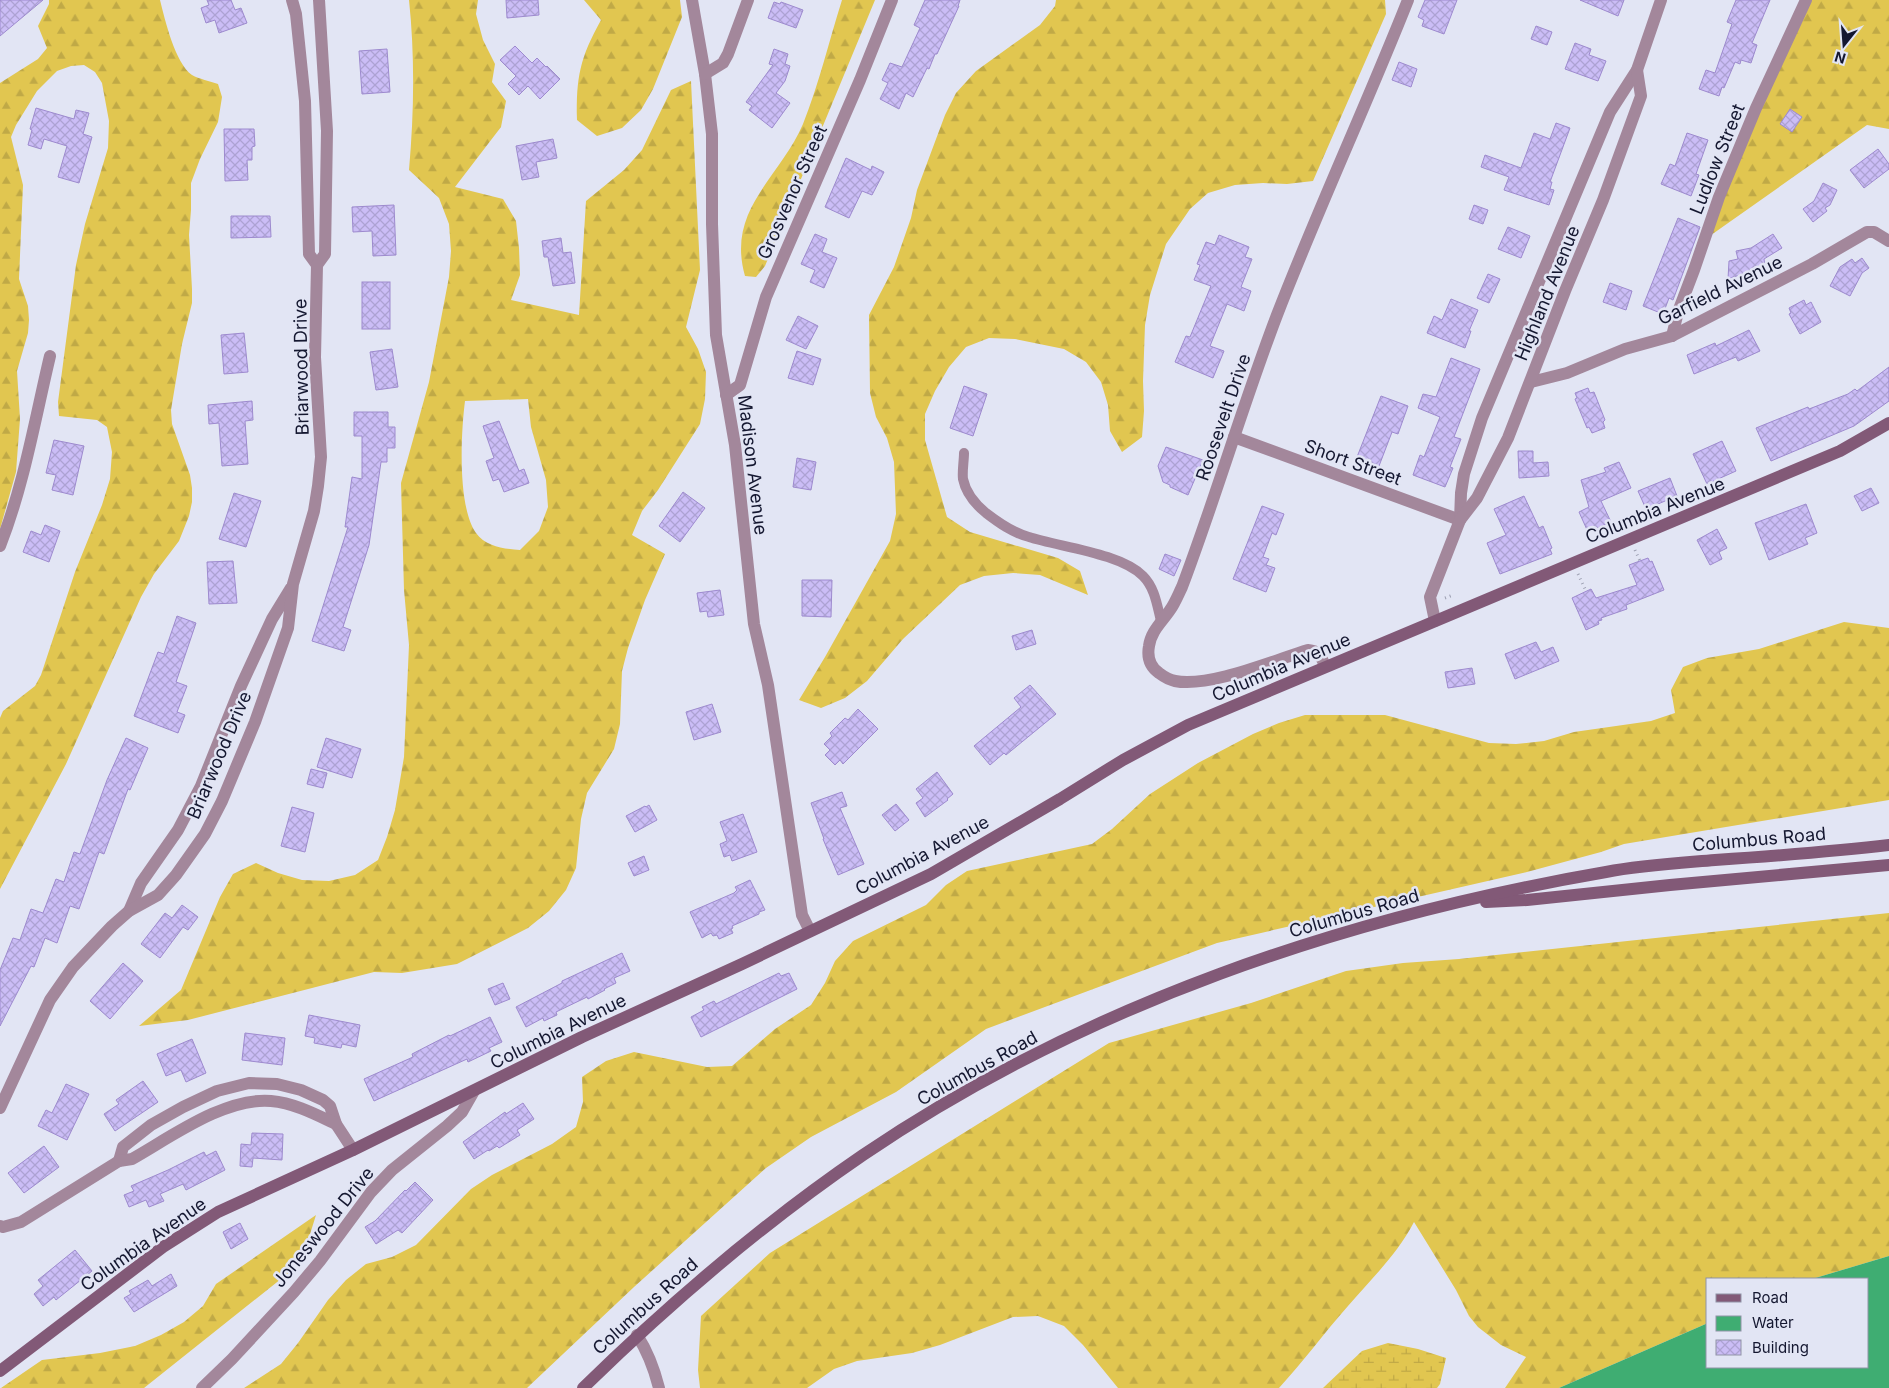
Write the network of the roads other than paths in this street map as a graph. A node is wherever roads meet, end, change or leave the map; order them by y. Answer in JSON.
{"nodes":[{"id":1,"x":292,"y":0,"type":"edge"},
{"id":2,"x":319,"y":0,"type":"edge"},
{"id":3,"x":692,"y":0,"type":"edge"},
{"id":4,"x":748,"y":0,"type":"edge"},
{"id":5,"x":892,"y":0,"type":"edge"},
{"id":6,"x":1408,"y":0,"type":"edge"},
{"id":7,"x":1661,"y":0,"type":"edge"},
{"id":8,"x":1806,"y":0,"type":"edge"},
{"id":9,"x":1637,"y":70,"type":"junction"},
{"id":10,"x":705,"y":74,"type":"junction"},
{"id":11,"x":1889,"y":240,"type":"edge"},
{"id":12,"x":317,"y":265,"type":"junction"},
{"id":13,"x":1672,"y":336,"type":"junction"},
{"id":14,"x":50,"y":356,"type":"dead end"},
{"id":15,"x":1531,"y":382,"type":"junction"},
{"id":16,"x":726,"y":395,"type":"junction"},
{"id":17,"x":1889,"y":423,"type":"edge"},
{"id":18,"x":1234,"y":437,"type":"junction"},
{"id":19,"x":964,"y":453,"type":"dead end"},
{"id":20,"x":1460,"y":520,"type":"junction"},
{"id":21,"x":0,"y":546,"type":"edge"},
{"id":22,"x":293,"y":584,"type":"junction"},
{"id":23,"x":1161,"y":621,"type":"junction"},
{"id":24,"x":1435,"y":621,"type":"junction"},
{"id":25,"x":1325,"y":666,"type":"junction"},
{"id":26,"x":1889,"y":846,"type":"edge"},
{"id":27,"x":1889,"y":865,"type":"edge"},
{"id":28,"x":1456,"y":903,"type":"junction"},
{"id":29,"x":129,"y":912,"type":"junction"},
{"id":30,"x":810,"y":931,"type":"junction"},
{"id":31,"x":474,"y":1091,"type":"junction"},
{"id":32,"x":0,"y":1108,"type":"edge"},
{"id":33,"x":336,"y":1124,"type":"junction"},
{"id":34,"x":353,"y":1150,"type":"junction"},
{"id":35,"x":118,"y":1161,"type":"junction"},
{"id":36,"x":0,"y":1226,"type":"edge"},
{"id":37,"x":637,"y":1335,"type":"junction"},
{"id":38,"x":0,"y":1372,"type":"edge"},
{"id":39,"x":202,"y":1388,"type":"edge"},
{"id":40,"x":583,"y":1388,"type":"edge"},
{"id":41,"x":659,"y":1388,"type":"edge"}],
"edges":[{"from":1,"to":12,"type":"street","name":"Briarwood Drive"},
{"from":2,"to":12,"type":"street","name":"Briarwood Drive"},
{"from":3,"to":10,"type":"street","name":"Madison Avenue"},
{"from":4,"to":10,"type":"street"},
{"from":5,"to":16,"type":"street","name":"Grosvenor Street"},
{"from":6,"to":18,"type":"street","name":"Roosevelt Drive"},
{"from":7,"to":9,"type":"street","name":"Highland Avenue"},
{"from":8,"to":13,"type":"street","name":"Ludlow Street"},
{"from":9,"to":15,"type":"street","name":"Highland Avenue"},
{"from":9,"to":20,"type":"street","name":"Highland Avenue"},
{"from":10,"to":16,"type":"street","name":"Madison Avenue"},
{"from":11,"to":13,"type":"street","name":"Garfield Avenue"},
{"from":12,"to":22,"type":"street","name":"Briarwood Drive"},
{"from":13,"to":15,"type":"street","name":"Garfield Avenue"},
{"from":14,"to":21,"type":"street"},
{"from":15,"to":20,"type":"street","name":"Highland Avenue"},
{"from":16,"to":30,"type":"street","name":"Madison Avenue"},
{"from":17,"to":24,"type":"street","name":"Columbia Avenue"},
{"from":18,"to":20,"type":"street","name":"Short Street"},
{"from":18,"to":23,"type":"street","name":"Roosevelt Drive"},
{"from":19,"to":23,"type":"lane"},
{"from":20,"to":24,"type":"street","name":"Highland Avenue"},
{"from":22,"to":29,"type":"street","name":"Briarwood Drive"},
{"from":22,"to":29,"type":"street","name":"Briarwood Drive"},
{"from":23,"to":25,"type":"street","name":"Roosevelt Drive"},
{"from":24,"to":25,"type":"street","name":"Columbia Avenue"},
{"from":25,"to":30,"type":"street","name":"Columbia Avenue"},
{"from":26,"to":28,"type":"street","name":"Columbus Road"},
{"from":27,"to":28,"type":"street","name":"Columbus Road"},
{"from":28,"to":37,"type":"street","name":"Columbus Road"},
{"from":29,"to":32,"type":"street","name":"Briarwood Drive"},
{"from":30,"to":31,"type":"street","name":"Columbia Avenue"},
{"from":31,"to":34,"type":"street","name":"Columbia Avenue"},
{"from":31,"to":39,"type":"street","name":"Joneswood Drive"},
{"from":33,"to":34,"type":"street"},
{"from":33,"to":35,"type":"street"},
{"from":33,"to":35,"type":"street"},
{"from":34,"to":38,"type":"street","name":"Columbia Avenue"},
{"from":35,"to":36,"type":"street"},
{"from":37,"to":40,"type":"street","name":"Columbus Road"},
{"from":37,"to":41,"type":"street"}]}
